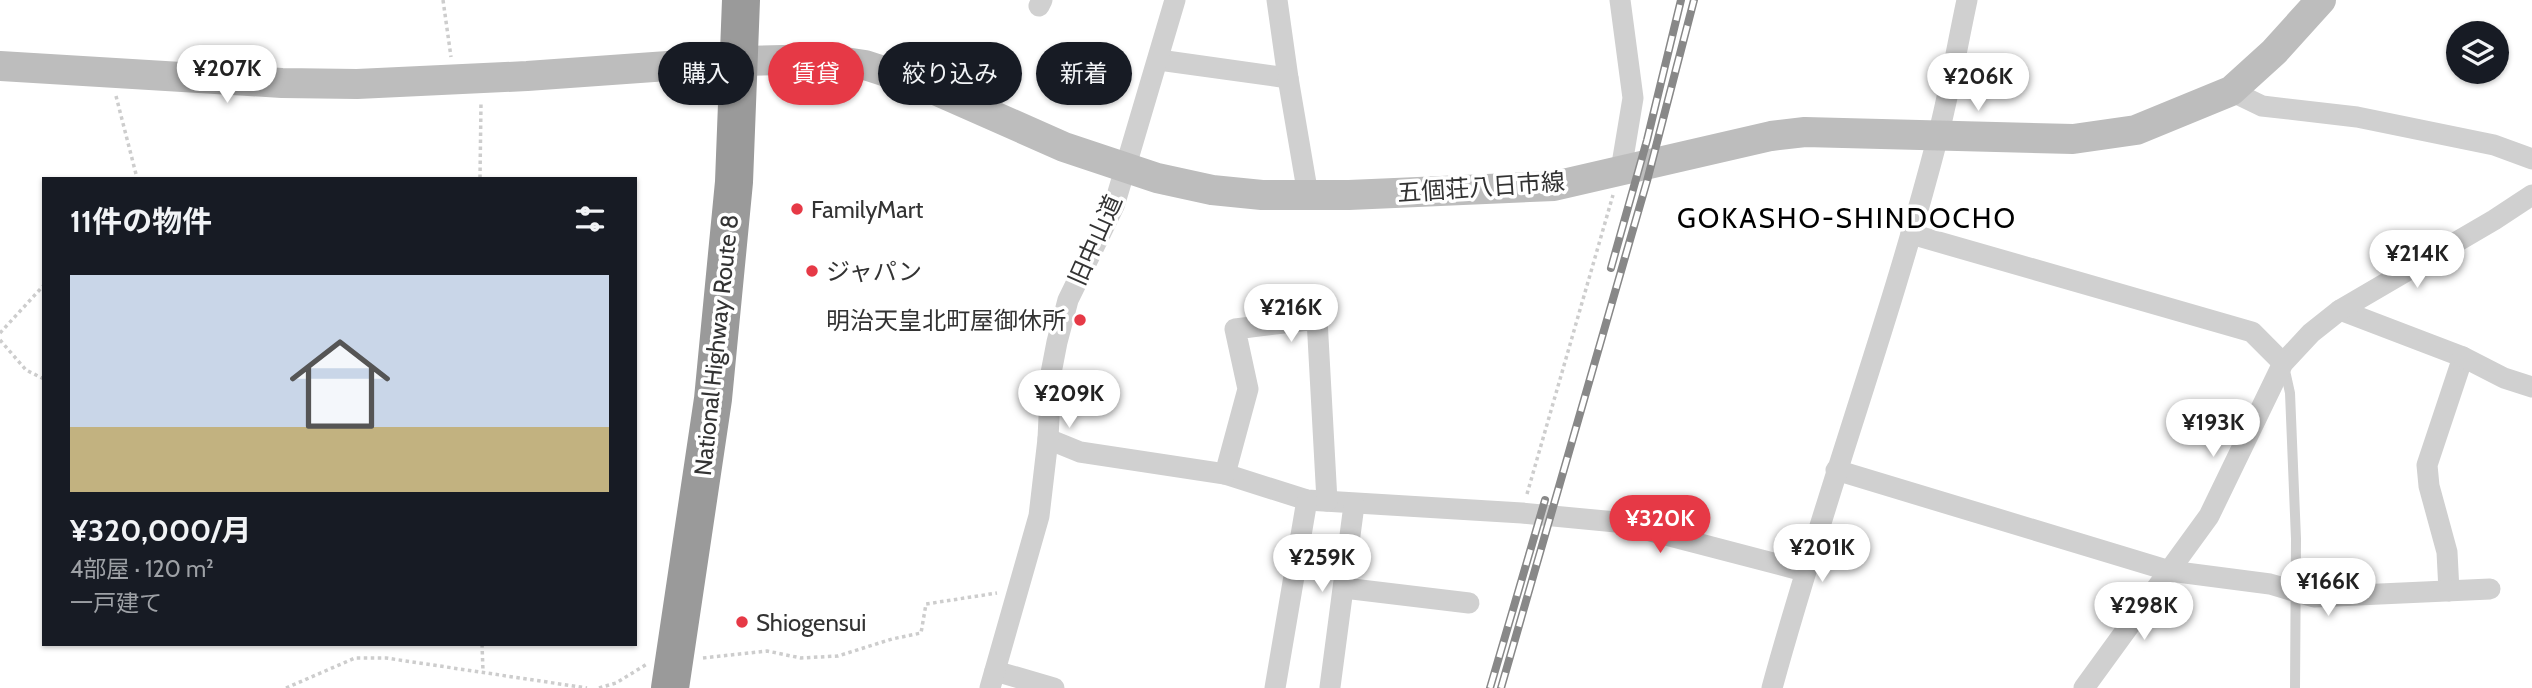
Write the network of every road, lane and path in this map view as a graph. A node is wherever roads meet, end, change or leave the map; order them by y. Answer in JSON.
{"nodes":[{"id":1,"x":443,"y":0,"type":"edge"},
{"id":2,"x":741,"y":0,"type":"edge"},
{"id":3,"x":1175,"y":0,"type":"edge"},
{"id":4,"x":1277,"y":0,"type":"edge"},
{"id":5,"x":1620,"y":0,"type":"edge"},
{"id":6,"x":1967,"y":0,"type":"edge"},
{"id":7,"x":2321,"y":0,"type":"edge"},
{"id":8,"x":739,"y":42,"type":"edge"},
{"id":9,"x":1158,"y":60,"type":"junction"},
{"id":10,"x":754,"y":61,"type":"edge"},
{"id":11,"x":0,"y":66,"type":"edge"},
{"id":12,"x":658,"y":66,"type":"edge"},
{"id":13,"x":121,"y":73,"type":"junction"},
{"id":14,"x":1288,"y":78,"type":"junction"},
{"id":15,"x":467,"y":79,"type":"junction"},
{"id":16,"x":2231,"y":91,"type":"junction"},
{"id":17,"x":737,"y":105,"type":"edge"},
{"id":18,"x":1938,"y":137,"type":"junction"},
{"id":19,"x":2532,"y":159,"type":"edge"},
{"id":20,"x":1124,"y":167,"type":"junction"},
{"id":21,"x":1621,"y":170,"type":"junction"},
{"id":22,"x":137,"y":177,"type":"edge"},
{"id":23,"x":480,"y":177,"type":"edge"},
{"id":24,"x":1308,"y":195,"type":"junction"},
{"id":25,"x":2532,"y":195,"type":"edge"},
{"id":26,"x":1911,"y":233,"type":"junction"},
{"id":27,"x":42,"y":287,"type":"edge"},
{"id":28,"x":2340,"y":310,"type":"junction"},
{"id":29,"x":0,"y":333,"type":"edge"},
{"id":30,"x":0,"y":340,"type":"edge"},
{"id":31,"x":2463,"y":357,"type":"junction"},
{"id":32,"x":2283,"y":363,"type":"junction"},
{"id":33,"x":42,"y":378,"type":"edge"},
{"id":34,"x":2532,"y":387,"type":"edge"},
{"id":35,"x":1048,"y":439,"type":"junction"},
{"id":36,"x":1836,"y":470,"type":"junction"},
{"id":37,"x":1225,"y":474,"type":"junction"},
{"id":38,"x":1317,"y":501,"type":"junction"},
{"id":39,"x":1354,"y":505,"type":"junction"},
{"id":40,"x":1521,"y":513,"type":"junction"},
{"id":41,"x":1804,"y":571,"type":"junction"},
{"id":42,"x":2170,"y":571,"type":"junction"},
{"id":43,"x":1344,"y":587,"type":"junction"},
{"id":44,"x":2490,"y":589,"type":"dead end"},
{"id":45,"x":2295,"y":591,"type":"junction"},
{"id":46,"x":2449,"y":591,"type":"junction"},
{"id":47,"x":1016,"y":594,"type":"junction"},
{"id":48,"x":1469,"y":603,"type":"dead end"},
{"id":49,"x":482,"y":646,"type":"edge"},
{"id":50,"x":483,"y":671,"type":"junction"},
{"id":51,"x":672,"y":674,"type":"edge"},
{"id":52,"x":993,"y":680,"type":"edge"},
{"id":53,"x":1331,"y":687,"type":"edge"},
{"id":54,"x":286,"y":688,"type":"edge"},
{"id":55,"x":587,"y":688,"type":"edge"},
{"id":56,"x":599,"y":688,"type":"edge"},
{"id":57,"x":1054,"y":688,"type":"edge"},
{"id":58,"x":1275,"y":688,"type":"edge"},
{"id":59,"x":1772,"y":688,"type":"edge"},
{"id":60,"x":2084,"y":688,"type":"edge"},
{"id":61,"x":2295,"y":688,"type":"edge"}],
"edges":[{"from":1,"to":15,"type":"path"},
{"from":2,"to":8,"type":"highway","name":"National Highway Route 8"},
{"from":3,"to":9,"type":"street","name":"旧中山道"},
{"from":4,"to":14,"type":"street"},
{"from":5,"to":21,"type":"street"},
{"from":6,"to":18,"type":"street"},
{"from":7,"to":16,"type":"main road","name":"五個荘八日市線"},
{"from":9,"to":14,"type":"street"},
{"from":9,"to":20,"type":"street","name":"旧中山道"},
{"from":10,"to":20,"type":"main road","name":"五個荘八日市線"},
{"from":11,"to":13,"type":"main road","name":"五個荘八日市線"},
{"from":12,"to":15,"type":"main road","name":"五個荘八日市線"},
{"from":13,"to":15,"type":"main road","name":"五個荘八日市線"},
{"from":13,"to":22,"type":"path"},
{"from":14,"to":24,"type":"street"},
{"from":15,"to":23,"type":"path"},
{"from":16,"to":18,"type":"main road","name":"五個荘八日市線"},
{"from":16,"to":19,"type":"street"},
{"from":17,"to":51,"type":"highway","name":"National Highway Route 8"},
{"from":18,"to":21,"type":"main road","name":"五個荘八日市線"},
{"from":18,"to":26,"type":"street"},
{"from":20,"to":24,"type":"main road","name":"五個荘八日市線"},
{"from":20,"to":35,"type":"street","name":"旧中山道"},
{"from":21,"to":24,"type":"main road","name":"五個荘八日市線"},
{"from":21,"to":40,"type":"path"},
{"from":25,"to":28,"type":"street"},
{"from":26,"to":32,"type":"street"},
{"from":26,"to":36,"type":"street"},
{"from":27,"to":29,"type":"path"},
{"from":28,"to":31,"type":"street"},
{"from":28,"to":32,"type":"street"},
{"from":30,"to":33,"type":"path"},
{"from":31,"to":34,"type":"street"},
{"from":31,"to":46,"type":"street"},
{"from":32,"to":42,"type":"street"},
{"from":32,"to":45,"type":"lane"},
{"from":35,"to":37,"type":"street"},
{"from":35,"to":47,"type":"street","name":"旧中山道"},
{"from":36,"to":41,"type":"street"},
{"from":36,"to":42,"type":"street"},
{"from":37,"to":38,"type":"street"},
{"from":37,"to":38,"type":"street"},
{"from":38,"to":39,"type":"street"},
{"from":38,"to":58,"type":"street"},
{"from":39,"to":40,"type":"street"},
{"from":39,"to":43,"type":"street"},
{"from":40,"to":41,"type":"street"},
{"from":41,"to":59,"type":"street"},
{"from":42,"to":45,"type":"street"},
{"from":42,"to":60,"type":"street"},
{"from":43,"to":48,"type":"street"},
{"from":43,"to":53,"type":"street"},
{"from":44,"to":46,"type":"street"},
{"from":45,"to":46,"type":"street"},
{"from":45,"to":61,"type":"lane"},
{"from":47,"to":51,"type":"path"},
{"from":47,"to":52,"type":"street","name":"旧中山道"},
{"from":49,"to":50,"type":"path"},
{"from":50,"to":54,"type":"path"},
{"from":50,"to":55,"type":"path"},
{"from":51,"to":56,"type":"path"},
{"from":52,"to":57,"type":"street"}]}
